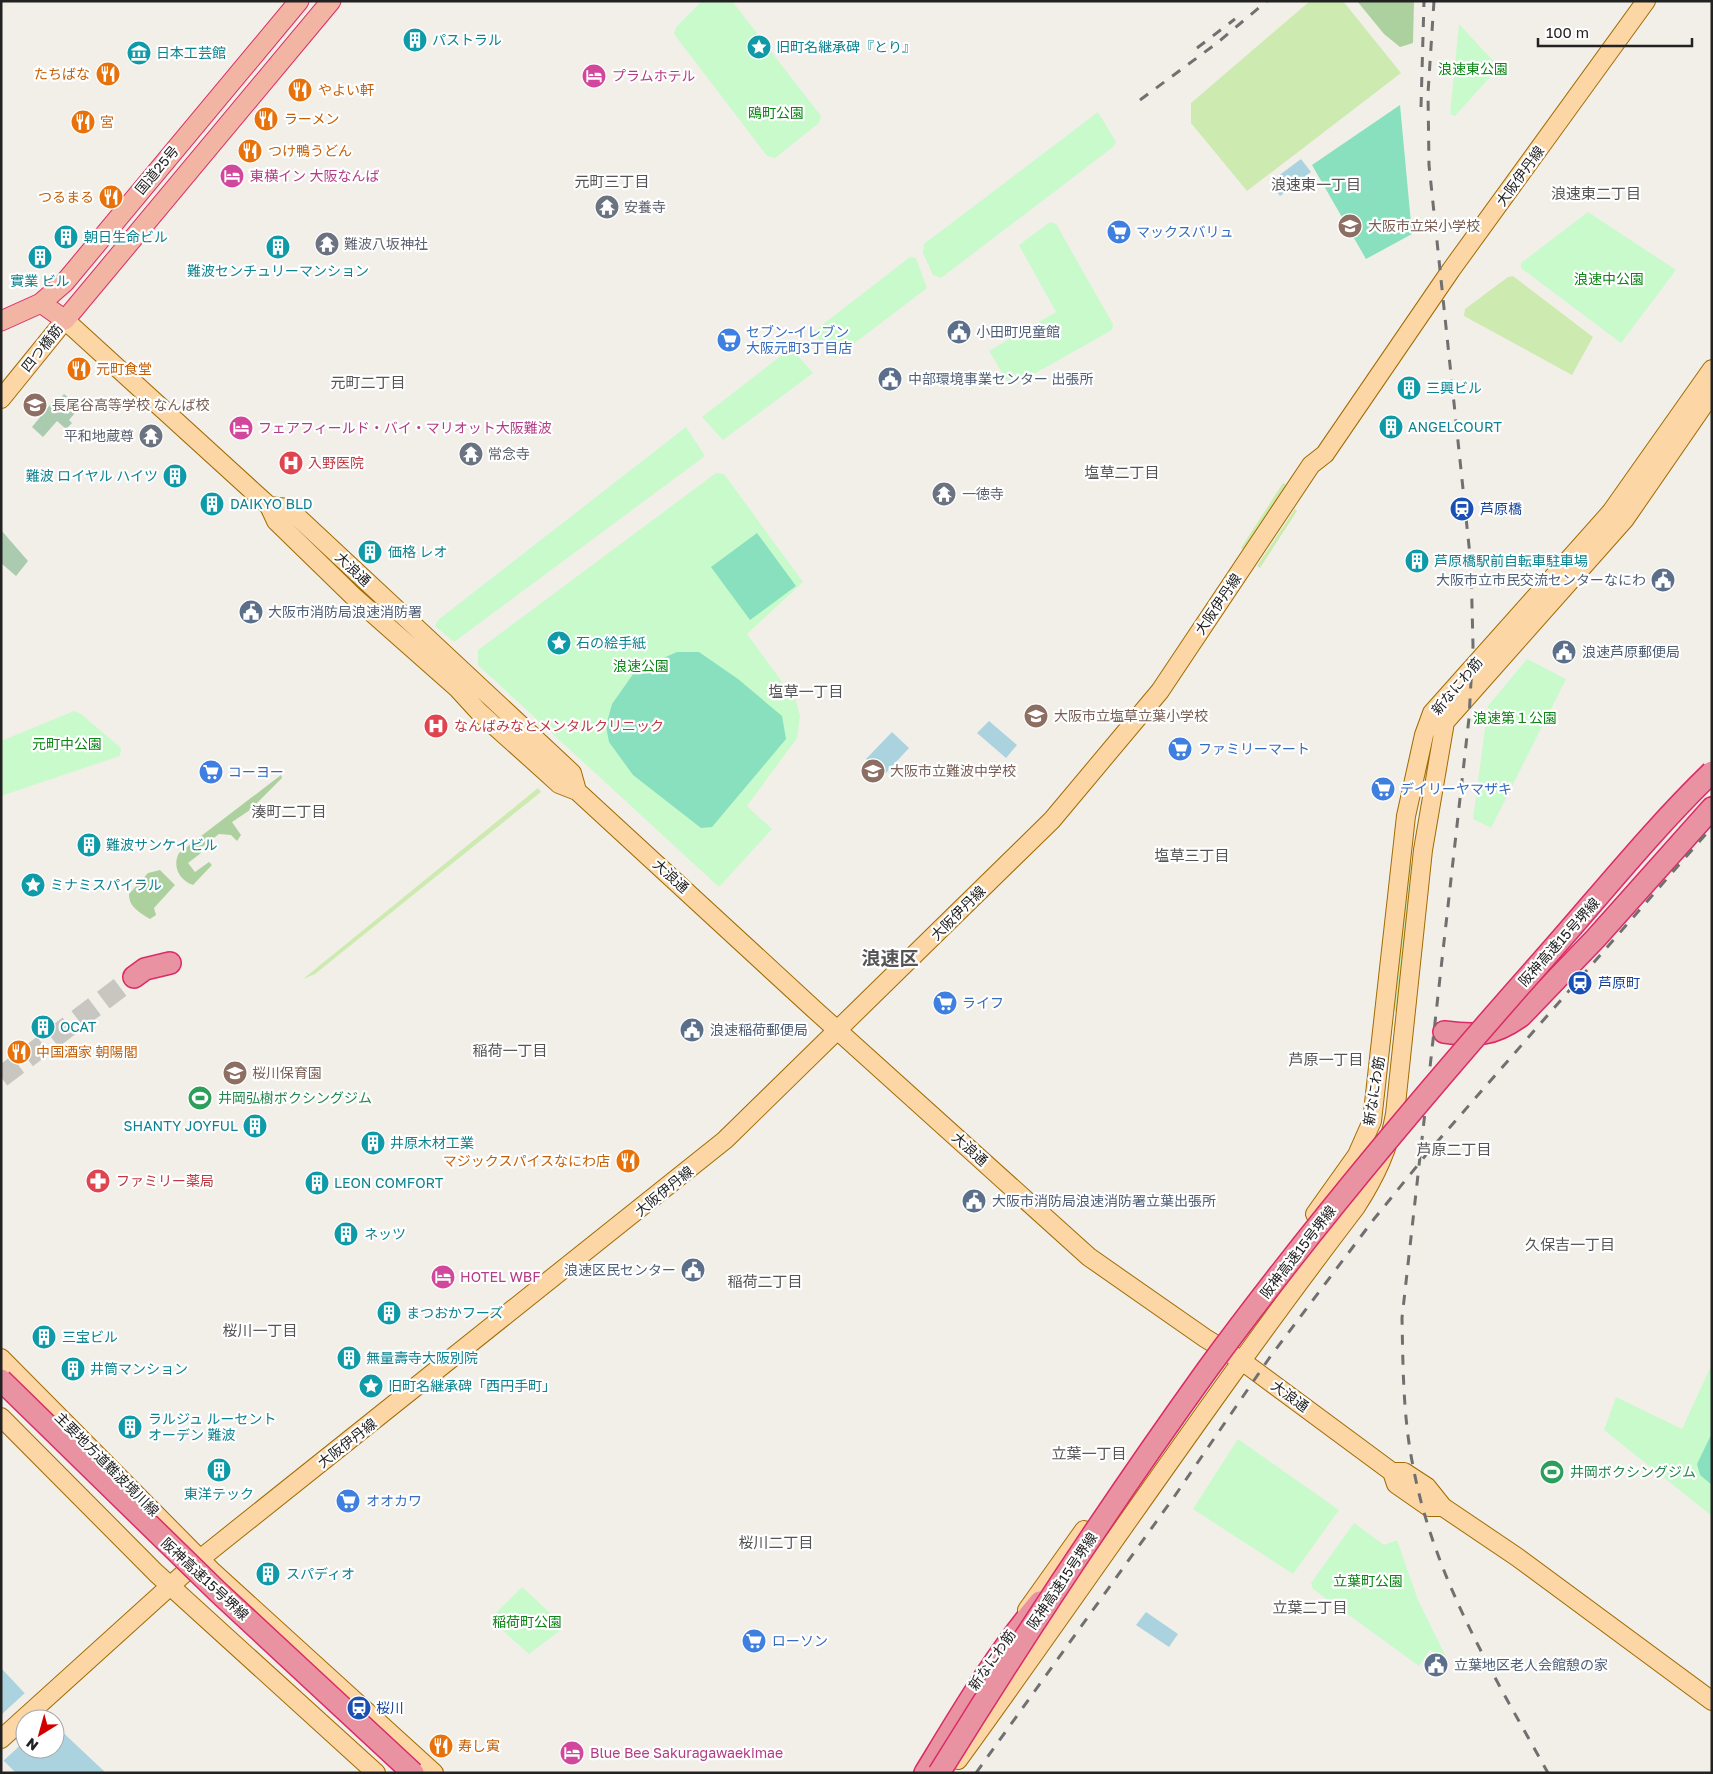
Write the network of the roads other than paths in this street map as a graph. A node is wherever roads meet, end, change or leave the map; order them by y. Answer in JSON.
{"nodes":[{"id":1,"x":299,"y":1,"type":"edge"},
{"id":2,"x":331,"y":1,"type":"edge"},
{"id":3,"x":1646,"y":1,"type":"edge"},
{"id":4,"x":41,"y":303,"type":"junction"},
{"id":5,"x":65,"y":320,"type":"junction"},
{"id":6,"x":1,"y":321,"type":"edge"},
{"id":7,"x":1712,"y":370,"type":"edge"},
{"id":8,"x":1712,"y":393,"type":"edge"},
{"id":9,"x":1,"y":399,"type":"edge"},
{"id":10,"x":1712,"y":772,"type":"edge"},
{"id":11,"x":1712,"y":791,"type":"edge"},
{"id":12,"x":1712,"y":808,"type":"edge"},
{"id":13,"x":170,"y":963,"type":"dead end"},
{"id":14,"x":134,"y":977,"type":"tunnel mouth"},
{"id":15,"x":838,"y":1030,"type":"junction"},
{"id":16,"x":1444,"y":1032,"type":"dead end"},
{"id":17,"x":1217,"y":1346,"type":"junction"},
{"id":18,"x":1,"y":1358,"type":"edge"},
{"id":19,"x":1242,"y":1361,"type":"junction"},
{"id":20,"x":1,"y":1380,"type":"edge"},
{"id":21,"x":1,"y":1400,"type":"edge"},
{"id":22,"x":1,"y":1416,"type":"edge"},
{"id":23,"x":1120,"y":1495,"type":"junction"},
{"id":24,"x":200,"y":1559,"type":"junction"},
{"id":25,"x":170,"y":1586,"type":"junction"},
{"id":26,"x":1712,"y":1701,"type":"edge"},
{"id":27,"x":1,"y":1739,"type":"edge"},
{"id":28,"x":376,"y":1773,"type":"edge"},
{"id":29,"x":392,"y":1773,"type":"edge"},
{"id":30,"x":413,"y":1773,"type":"edge"},
{"id":31,"x":434,"y":1773,"type":"edge"},
{"id":32,"x":913,"y":1773,"type":"edge"},
{"id":33,"x":925,"y":1773,"type":"edge"},
{"id":34,"x":939,"y":1773,"type":"edge"},
{"id":35,"x":948,"y":1773,"type":"edge"},
{"id":36,"x":955,"y":1773,"type":"edge"}],
"edges":[{"from":1,"to":4,"type":"highway","name":"国道25号"},
{"from":2,"to":5,"type":"highway","name":"国道25号"},
{"from":3,"to":15,"type":"main road","name":"大阪伊丹線"},
{"from":4,"to":5,"type":"highway","name":"大浪通"},
{"from":4,"to":6,"type":"highway","name":"国道25号"},
{"from":5,"to":9,"type":"main road","name":"四つ橋筋"},
{"from":5,"to":15,"type":"main road","name":"大浪通"},
{"from":7,"to":17,"type":"main road","name":"新なにわ筋"},
{"from":8,"to":19,"type":"main road","name":"新なにわ筋"},
{"from":10,"to":23,"type":"highway","name":"阪神高速15号堺線","bridge":true},
{"from":11,"to":36,"type":"highway","name":"阪神高速15号堺線"},
{"from":12,"to":16,"type":"highway"},
{"from":13,"to":14,"type":"highway"},
{"from":15,"to":17,"type":"main road","name":"大浪通"},
{"from":15,"to":24,"type":"main road","name":"大阪伊丹線"},
{"from":17,"to":19,"type":"main road","name":"大浪通"},
{"from":17,"to":32,"type":"main road","name":"新なにわ筋"},
{"from":18,"to":24,"type":"main road","name":"主要地方道難波境川線"},
{"from":19,"to":26,"type":"main road","name":"大浪通"},
{"from":19,"to":35,"type":"main road","name":"新なにわ筋"},
{"from":20,"to":30,"type":"highway","name":"阪神高速15号堺線","bridge":true},
{"from":21,"to":29,"type":"highway","name":"阪神高速15号堺線"},
{"from":22,"to":25,"type":"main road"},
{"from":23,"to":33,"type":"highway","bridge":true},
{"from":23,"to":34,"type":"highway","name":"阪神高速15号堺線","bridge":true},
{"from":24,"to":25,"type":"main road","name":"大阪伊丹線"},
{"from":24,"to":31,"type":"main road","name":"主要地方道難波境川線"},
{"from":25,"to":27,"type":"main road","name":"大阪伊丹線"},
{"from":25,"to":28,"type":"main road"}]}
